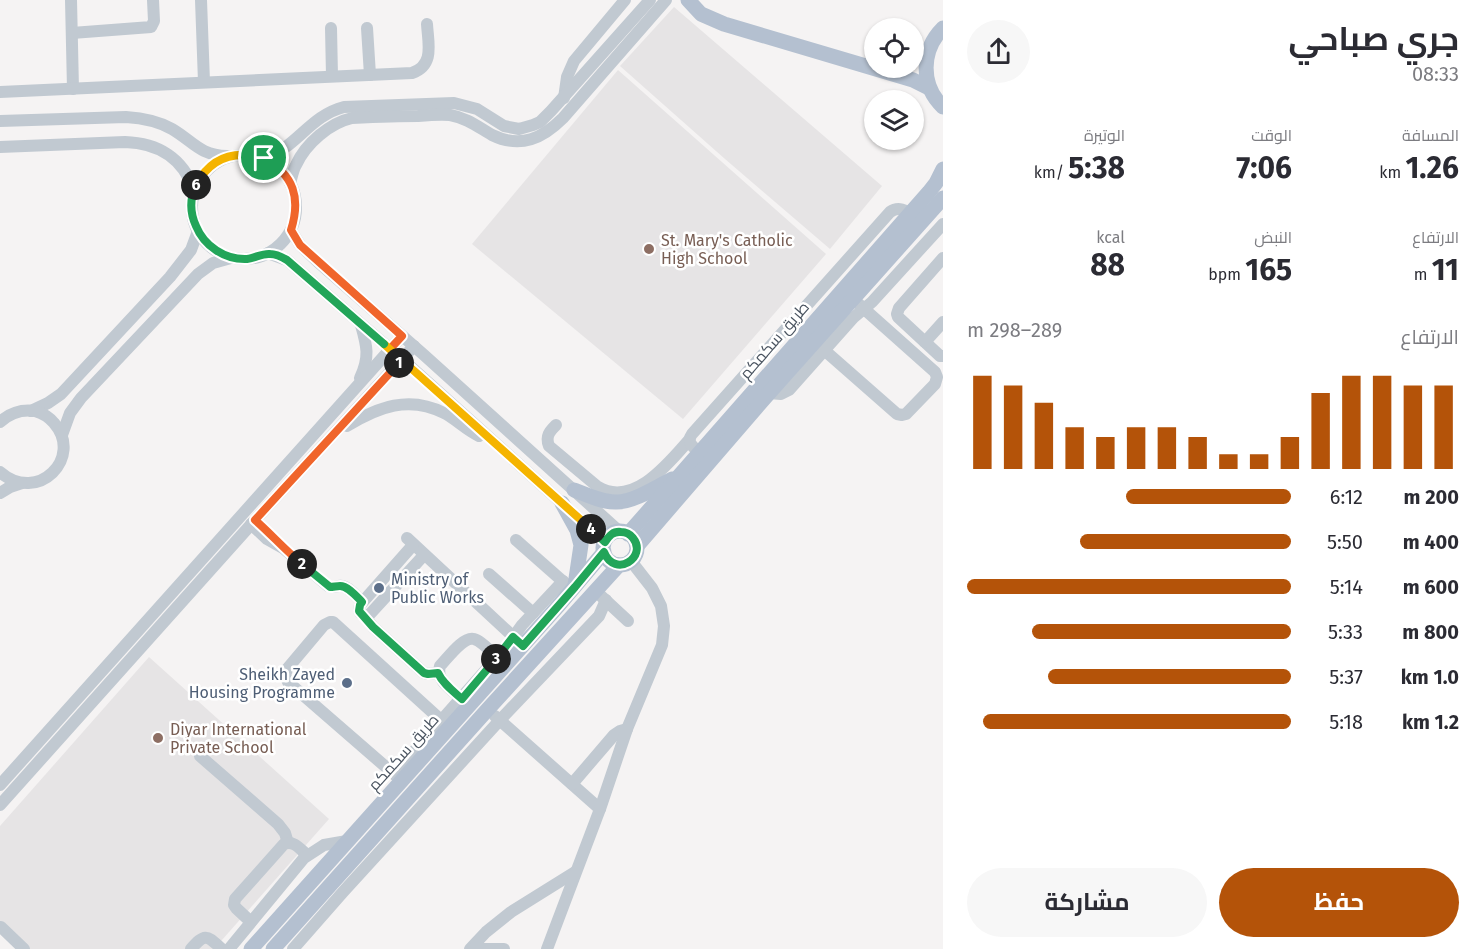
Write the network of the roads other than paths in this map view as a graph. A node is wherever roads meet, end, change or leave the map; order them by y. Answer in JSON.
{"nodes":[{"id":1,"x":71,"y":0,"type":"edge"},
{"id":2,"x":153,"y":0,"type":"edge"},
{"id":3,"x":201,"y":0,"type":"edge"},
{"id":4,"x":625,"y":0,"type":"edge"},
{"id":5,"x":650,"y":0,"type":"edge"},
{"id":6,"x":666,"y":0,"type":"edge"},
{"id":7,"x":688,"y":0,"type":"edge"},
{"id":8,"x":427,"y":24,"type":"dead end"},
{"id":9,"x":331,"y":28,"type":"dead end"},
{"id":10,"x":367,"y":28,"type":"dead end"},
{"id":11,"x":943,"y":28,"type":"edge"},
{"id":12,"x":72,"y":33,"type":"junction"},
{"id":13,"x":370,"y":75,"type":"junction"},
{"id":14,"x":332,"y":76,"type":"junction"},
{"id":15,"x":204,"y":82,"type":"junction"},
{"id":16,"x":73,"y":88,"type":"junction"},
{"id":17,"x":929,"y":88,"type":"junction"},
{"id":18,"x":0,"y":92,"type":"edge"},
{"id":19,"x":564,"y":98,"type":"junction"},
{"id":20,"x":941,"y":107,"type":"edge"},
{"id":21,"x":0,"y":121,"type":"edge"},
{"id":22,"x":0,"y":147,"type":"edge"},
{"id":23,"x":228,"y":157,"type":"junction"},
{"id":24,"x":264,"y":158,"type":"junction"},
{"id":25,"x":943,"y":169,"type":"edge"},
{"id":26,"x":290,"y":183,"type":"junction"},
{"id":27,"x":194,"y":190,"type":"junction"},
{"id":28,"x":943,"y":198,"type":"edge"},
{"id":29,"x":943,"y":224,"type":"edge"},
{"id":30,"x":291,"y":230,"type":"junction"},
{"id":31,"x":198,"y":231,"type":"junction"},
{"id":32,"x":927,"y":242,"type":"junction"},
{"id":33,"x":268,"y":253,"type":"junction"},
{"id":34,"x":943,"y":257,"type":"edge"},
{"id":35,"x":232,"y":258,"type":"junction"},
{"id":36,"x":858,"y":304,"type":"junction"},
{"id":37,"x":943,"y":322,"type":"edge"},
{"id":38,"x":361,"y":324,"type":"junction"},
{"id":39,"x":402,"y":336,"type":"junction"},
{"id":40,"x":925,"y":342,"type":"junction"},
{"id":41,"x":414,"y":346,"type":"junction"},
{"id":42,"x":819,"y":346,"type":"junction"},
{"id":43,"x":390,"y":349,"type":"junction"},
{"id":44,"x":943,"y":356,"type":"edge"},
{"id":45,"x":402,"y":359,"type":"junction"},
{"id":46,"x":356,"y":387,"type":"junction"},
{"id":47,"x":31,"y":411,"type":"junction"},
{"id":48,"x":0,"y":421,"type":"edge"},
{"id":49,"x":556,"y":424,"type":"dead end"},
{"id":50,"x":333,"y":434,"type":"junction"},
{"id":51,"x":62,"y":435,"type":"junction"},
{"id":52,"x":490,"y":438,"type":"junction"},
{"id":53,"x":694,"y":446,"type":"junction"},
{"id":54,"x":0,"y":472,"type":"edge"},
{"id":55,"x":678,"y":477,"type":"junction"},
{"id":56,"x":22,"y":483,"type":"junction"},
{"id":57,"x":574,"y":490,"type":"junction"},
{"id":58,"x":0,"y":493,"type":"edge"},
{"id":59,"x":562,"y":503,"type":"junction"},
{"id":60,"x":253,"y":522,"type":"junction"},
{"id":61,"x":628,"y":537,"type":"junction"},
{"id":62,"x":516,"y":540,"type":"dead end"},
{"id":63,"x":605,"y":547,"type":"junction"},
{"id":64,"x":424,"y":555,"type":"junction"},
{"id":65,"x":625,"y":563,"type":"junction"},
{"id":66,"x":489,"y":574,"type":"dead end"},
{"id":67,"x":570,"y":586,"type":"junction"},
{"id":68,"x":601,"y":595,"type":"junction"},
{"id":69,"x":362,"y":602,"type":"junction"},
{"id":70,"x":533,"y":613,"type":"junction"},
{"id":71,"x":364,"y":615,"type":"junction"},
{"id":72,"x":628,"y":621,"type":"dead end"},
{"id":73,"x":518,"y":641,"type":"junction"},
{"id":74,"x":497,"y":658,"type":"junction"},
{"id":75,"x":438,"y":673,"type":"junction"},
{"id":76,"x":462,"y":699,"type":"junction"},
{"id":77,"x":488,"y":709,"type":"junction"},
{"id":78,"x":500,"y":720,"type":"junction"},
{"id":79,"x":442,"y":721,"type":"junction"},
{"id":80,"x":627,"y":729,"type":"junction"},
{"id":81,"x":200,"y":756,"type":"dead end"},
{"id":82,"x":398,"y":778,"type":"junction"},
{"id":83,"x":572,"y":784,"type":"junction"},
{"id":84,"x":0,"y":785,"type":"edge"},
{"id":85,"x":0,"y":805,"type":"edge"},
{"id":86,"x":600,"y":809,"type":"junction"},
{"id":87,"x":347,"y":841,"type":"junction"},
{"id":88,"x":288,"y":843,"type":"junction"},
{"id":89,"x":308,"y":855,"type":"junction"},
{"id":90,"x":575,"y":872,"type":"junction"},
{"id":91,"x":251,"y":922,"type":"junction"},
{"id":92,"x":1,"y":927,"type":"edge"},
{"id":93,"x":24,"y":949,"type":"edge"},
{"id":94,"x":191,"y":949,"type":"edge"},
{"id":95,"x":222,"y":949,"type":"edge"},
{"id":96,"x":229,"y":949,"type":"edge"},
{"id":97,"x":251,"y":949,"type":"edge"},
{"id":98,"x":273,"y":949,"type":"edge"},
{"id":99,"x":293,"y":949,"type":"edge"},
{"id":100,"x":472,"y":949,"type":"edge"},
{"id":101,"x":504,"y":949,"type":"edge"},
{"id":102,"x":547,"y":949,"type":"edge"}],
"edges":[{"from":1,"to":12,"type":"street"},
{"from":2,"to":12,"type":"street"},
{"from":3,"to":15,"type":"street"},
{"from":4,"to":19,"type":"street"},
{"from":5,"to":19,"type":"street"},
{"from":6,"to":26,"type":"street"},
{"from":7,"to":17,"type":"main road"},
{"from":8,"to":13,"type":"street"},
{"from":9,"to":14,"type":"street"},
{"from":10,"to":13,"type":"street"},
{"from":11,"to":17,"type":"main road"},
{"from":12,"to":16,"type":"street"},
{"from":13,"to":14,"type":"street"},
{"from":14,"to":15,"type":"street"},
{"from":15,"to":16,"type":"street"},
{"from":16,"to":18,"type":"street"},
{"from":17,"to":20,"type":"main road"},
{"from":19,"to":24,"type":"street"},
{"from":21,"to":23,"type":"street"},
{"from":22,"to":27,"type":"street"},
{"from":23,"to":24,"type":"street"},
{"from":23,"to":27,"type":"street"},
{"from":24,"to":26,"type":"street"},
{"from":25,"to":53,"type":"main road","name":"طريق سكمكم"},
{"from":26,"to":30,"type":"street"},
{"from":27,"to":31,"type":"street"},
{"from":28,"to":36,"type":"main road","name":"طريق سكمكم"},
{"from":29,"to":32,"type":"street"},
{"from":30,"to":33,"type":"street"},
{"from":30,"to":39,"type":"street"},
{"from":31,"to":35,"type":"street"},
{"from":31,"to":47,"type":"street"},
{"from":32,"to":34,"type":"street"},
{"from":32,"to":36,"type":"street"},
{"from":33,"to":35,"type":"street"},
{"from":33,"to":38,"type":"street"},
{"from":34,"to":40,"type":"street"},
{"from":35,"to":51,"type":"street"},
{"from":36,"to":42,"type":"main road","name":"طريق سكمكم"},
{"from":36,"to":42,"type":"street"},
{"from":37,"to":40,"type":"street"},
{"from":38,"to":43,"type":"street"},
{"from":38,"to":46,"type":"street"},
{"from":39,"to":41,"type":"street"},
{"from":39,"to":43,"type":"street"},
{"from":40,"to":44,"type":"street"},
{"from":41,"to":45,"type":"street"},
{"from":41,"to":57,"type":"street"},
{"from":42,"to":61,"type":"main road","name":"طريق سكمكم"},
{"from":43,"to":45,"type":"street"},
{"from":43,"to":46,"type":"street"},
{"from":45,"to":50,"type":"street"},
{"from":45,"to":52,"type":"street"},
{"from":46,"to":84,"type":"street"},
{"from":47,"to":48,"type":"street"},
{"from":47,"to":51,"type":"street"},
{"from":49,"to":53,"type":"street"},
{"from":50,"to":52,"type":"street"},
{"from":50,"to":60,"type":"street"},
{"from":51,"to":56,"type":"street"},
{"from":52,"to":59,"type":"street"},
{"from":53,"to":55,"type":"main road","name":"طريق سكمكم"},
{"from":54,"to":56,"type":"street"},
{"from":55,"to":57,"type":"main road"},
{"from":55,"to":61,"type":"main road","name":"طريق سكمكم"},
{"from":56,"to":58,"type":"street"},
{"from":57,"to":61,"type":"street"},
{"from":59,"to":63,"type":"street"},
{"from":59,"to":67,"type":"main road"},
{"from":60,"to":69,"type":"street"},
{"from":60,"to":85,"type":"street"},
{"from":61,"to":63,"type":"main road"},
{"from":61,"to":65,"type":"main road"},
{"from":62,"to":67,"type":"street"},
{"from":63,"to":65,"type":"main road"},
{"from":63,"to":67,"type":"main road","name":"طريق سكمكم"},
{"from":64,"to":69,"type":"street"},
{"from":64,"to":71,"type":"street"},
{"from":64,"to":73,"type":"street"},
{"from":65,"to":68,"type":"main road","name":"طريق سكمكم"},
{"from":65,"to":80,"type":"street"},
{"from":66,"to":70,"type":"street"},
{"from":67,"to":70,"type":"street"},
{"from":67,"to":73,"type":"main road","name":"طريق سكمكم"},
{"from":68,"to":72,"type":"street"},
{"from":68,"to":77,"type":"main road","name":"طريق سكمكم"},
{"from":68,"to":78,"type":"street"},
{"from":69,"to":71,"type":"street"},
{"from":70,"to":73,"type":"street"},
{"from":71,"to":75,"type":"street"},
{"from":73,"to":74,"type":"street"},
{"from":73,"to":82,"type":"main road","name":"طريق سكمكم"},
{"from":74,"to":75,"type":"street"},
{"from":74,"to":76,"type":"street"},
{"from":75,"to":76,"type":"street"},
{"from":76,"to":79,"type":"street"},
{"from":77,"to":78,"type":"street"},
{"from":77,"to":98,"type":"main road","name":"طريق سكمكم"},
{"from":78,"to":83,"type":"street"},
{"from":78,"to":99,"type":"street"},
{"from":79,"to":82,"type":"street"},
{"from":79,"to":82,"type":"street"},
{"from":80,"to":83,"type":"street"},
{"from":80,"to":86,"type":"street"},
{"from":81,"to":88,"type":"street"},
{"from":82,"to":87,"type":"main road","name":"طريق سكمكم"},
{"from":83,"to":86,"type":"street"},
{"from":86,"to":90,"type":"street"},
{"from":87,"to":89,"type":"street"},
{"from":87,"to":97,"type":"main road","name":"طريق سكمكم"},
{"from":88,"to":89,"type":"street"},
{"from":88,"to":91,"type":"street"},
{"from":89,"to":91,"type":"street"},
{"from":90,"to":100,"type":"street"},
{"from":90,"to":102,"type":"street"},
{"from":91,"to":96,"type":"street"},
{"from":92,"to":93,"type":"street"},
{"from":94,"to":95,"type":"street"},
{"from":100,"to":101,"type":"street"}]}
